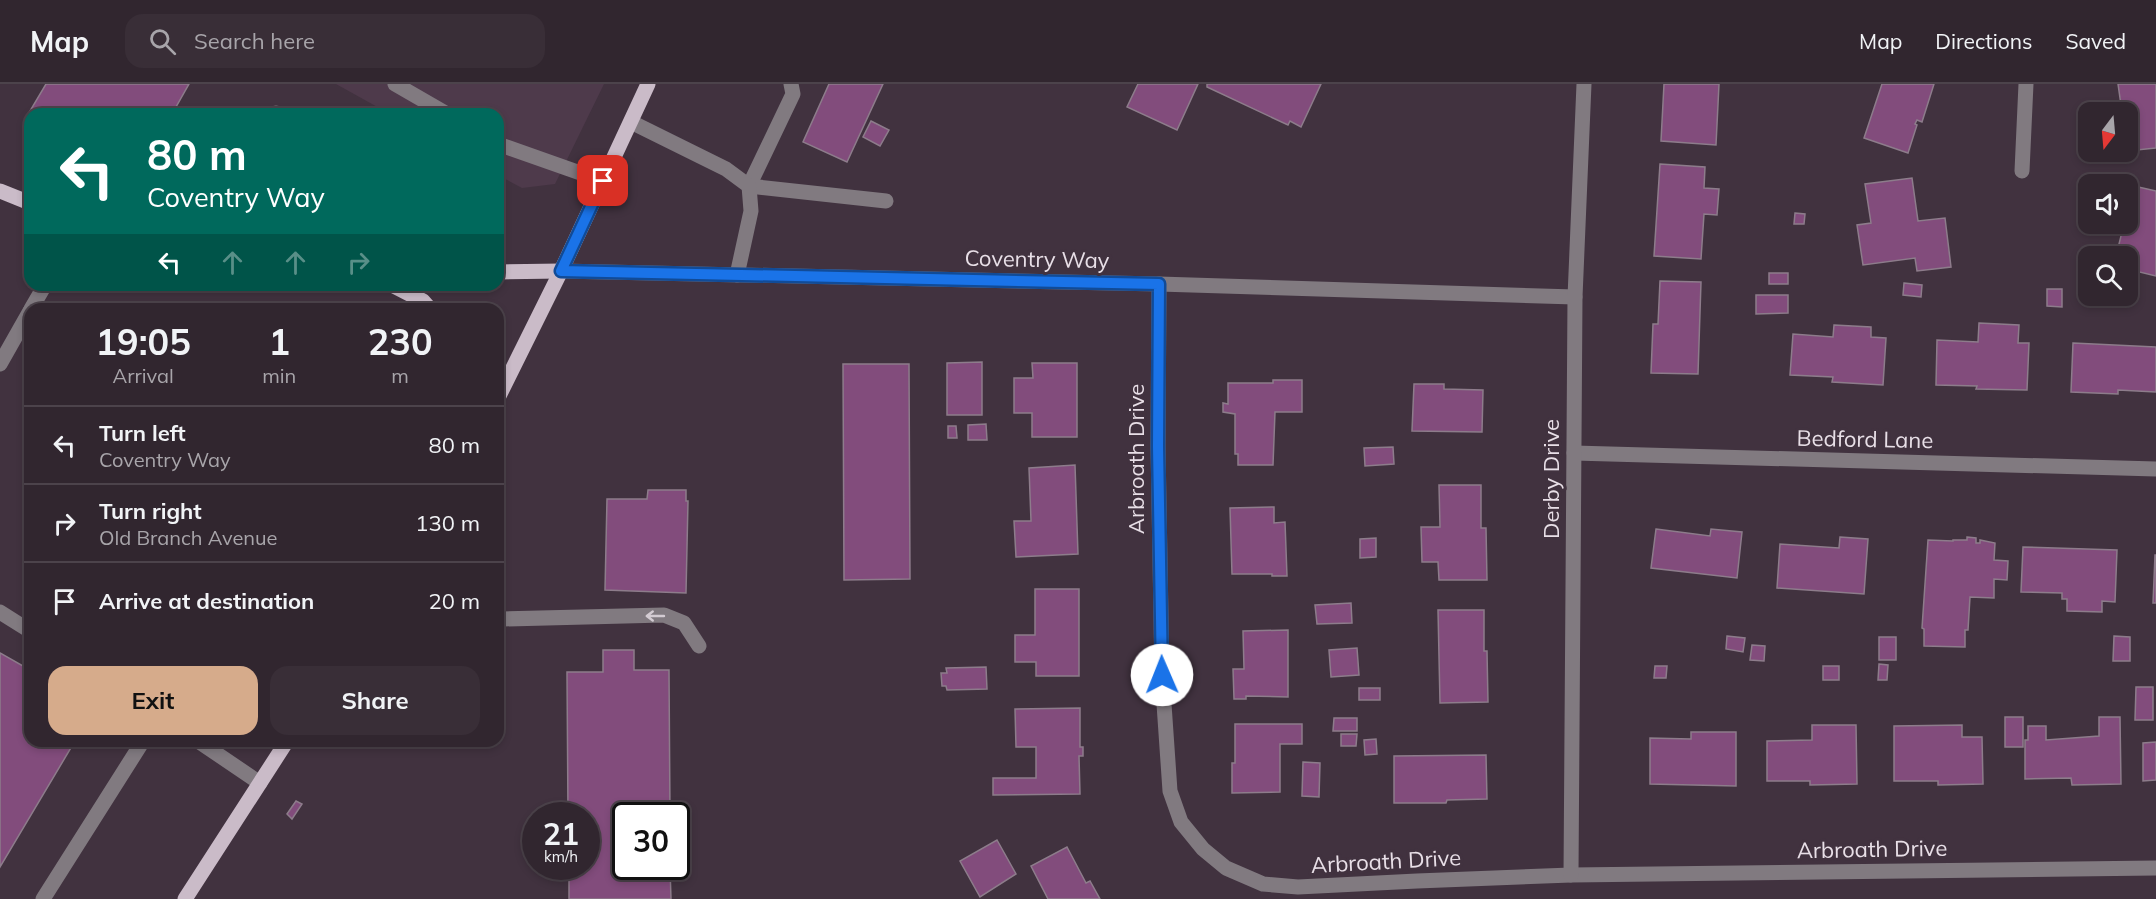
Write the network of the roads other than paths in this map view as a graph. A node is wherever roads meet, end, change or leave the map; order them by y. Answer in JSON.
{"nodes":[{"id":1,"x":395,"y":84,"type":"edge"},
{"id":2,"x":648,"y":84,"type":"edge"},
{"id":3,"x":791,"y":84,"type":"edge"},
{"id":4,"x":1584,"y":84,"type":"edge"},
{"id":5,"x":2026,"y":84,"type":"edge"},
{"id":6,"x":437,"y":108,"type":"edge"},
{"id":7,"x":631,"y":122,"type":"junction"},
{"id":8,"x":504,"y":146,"type":"edge"},
{"id":9,"x":2022,"y":171,"type":"dead end"},
{"id":10,"x":603,"y":181,"type":"junction"},
{"id":11,"x":750,"y":186,"type":"junction"},
{"id":12,"x":0,"y":191,"type":"edge"},
{"id":13,"x":24,"y":201,"type":"edge"},
{"id":14,"x":886,"y":201,"type":"dead end"},
{"id":15,"x":561,"y":271,"type":"junction"},
{"id":16,"x":504,"y":272,"type":"edge"},
{"id":17,"x":736,"y":274,"type":"junction"},
{"id":18,"x":1159,"y":284,"type":"junction"},
{"id":19,"x":404,"y":291,"type":"edge"},
{"id":20,"x":1575,"y":297,"type":"junction"},
{"id":21,"x":425,"y":303,"type":"edge"},
{"id":22,"x":24,"y":322,"type":"edge"},
{"id":23,"x":0,"y":364,"type":"edge"},
{"id":24,"x":504,"y":386,"type":"edge"},
{"id":25,"x":1574,"y":453,"type":"junction"},
{"id":26,"x":2156,"y":469,"type":"edge"},
{"id":27,"x":0,"y":612,"type":"edge"},
{"id":28,"x":504,"y":619,"type":"edge"},
{"id":29,"x":24,"y":627,"type":"edge"},
{"id":30,"x":699,"y":646,"type":"dead end"},
{"id":31,"x":139,"y":747,"type":"edge"},
{"id":32,"x":207,"y":747,"type":"edge"},
{"id":33,"x":283,"y":747,"type":"edge"},
{"id":34,"x":260,"y":783,"type":"junction"},
{"id":35,"x":2156,"y":867,"type":"edge"},
{"id":36,"x":1571,"y":876,"type":"junction"},
{"id":37,"x":43,"y":899,"type":"edge"},
{"id":38,"x":184,"y":899,"type":"edge"}],
"edges":[{"from":1,"to":6,"type":"street"},
{"from":2,"to":7,"type":"main road"},
{"from":3,"to":11,"type":"street"},
{"from":4,"to":20,"type":"street","name":"Derby Drive"},
{"from":5,"to":9,"type":"street"},
{"from":7,"to":10,"type":"main road"},
{"from":7,"to":11,"type":"street"},
{"from":8,"to":10,"type":"street"},
{"from":10,"to":15,"type":"main road"},
{"from":11,"to":14,"type":"street"},
{"from":11,"to":17,"type":"street"},
{"from":12,"to":13,"type":"main road"},
{"from":15,"to":16,"type":"main road","name":"Coventry Way"},
{"from":15,"to":17,"type":"street","name":"Coventry Way"},
{"from":15,"to":24,"type":"main road"},
{"from":17,"to":18,"type":"street","name":"Coventry Way"},
{"from":18,"to":20,"type":"street","name":"Coventry Way"},
{"from":18,"to":36,"type":"street","name":"Arbroath Drive"},
{"from":19,"to":21,"type":"main road"},
{"from":20,"to":25,"type":"street","name":"Derby Drive"},
{"from":22,"to":23,"type":"street"},
{"from":25,"to":26,"type":"street","name":"Bedford Lane"},
{"from":25,"to":36,"type":"street","name":"Derby Drive"},
{"from":27,"to":29,"type":"street"},
{"from":30,"to":28,"type":"street","one_way":true},
{"from":31,"to":37,"type":"street"},
{"from":32,"to":34,"type":"street"},
{"from":33,"to":34,"type":"main road"},
{"from":34,"to":38,"type":"main road"},
{"from":35,"to":36,"type":"street","name":"Arbroath Drive"}]}
